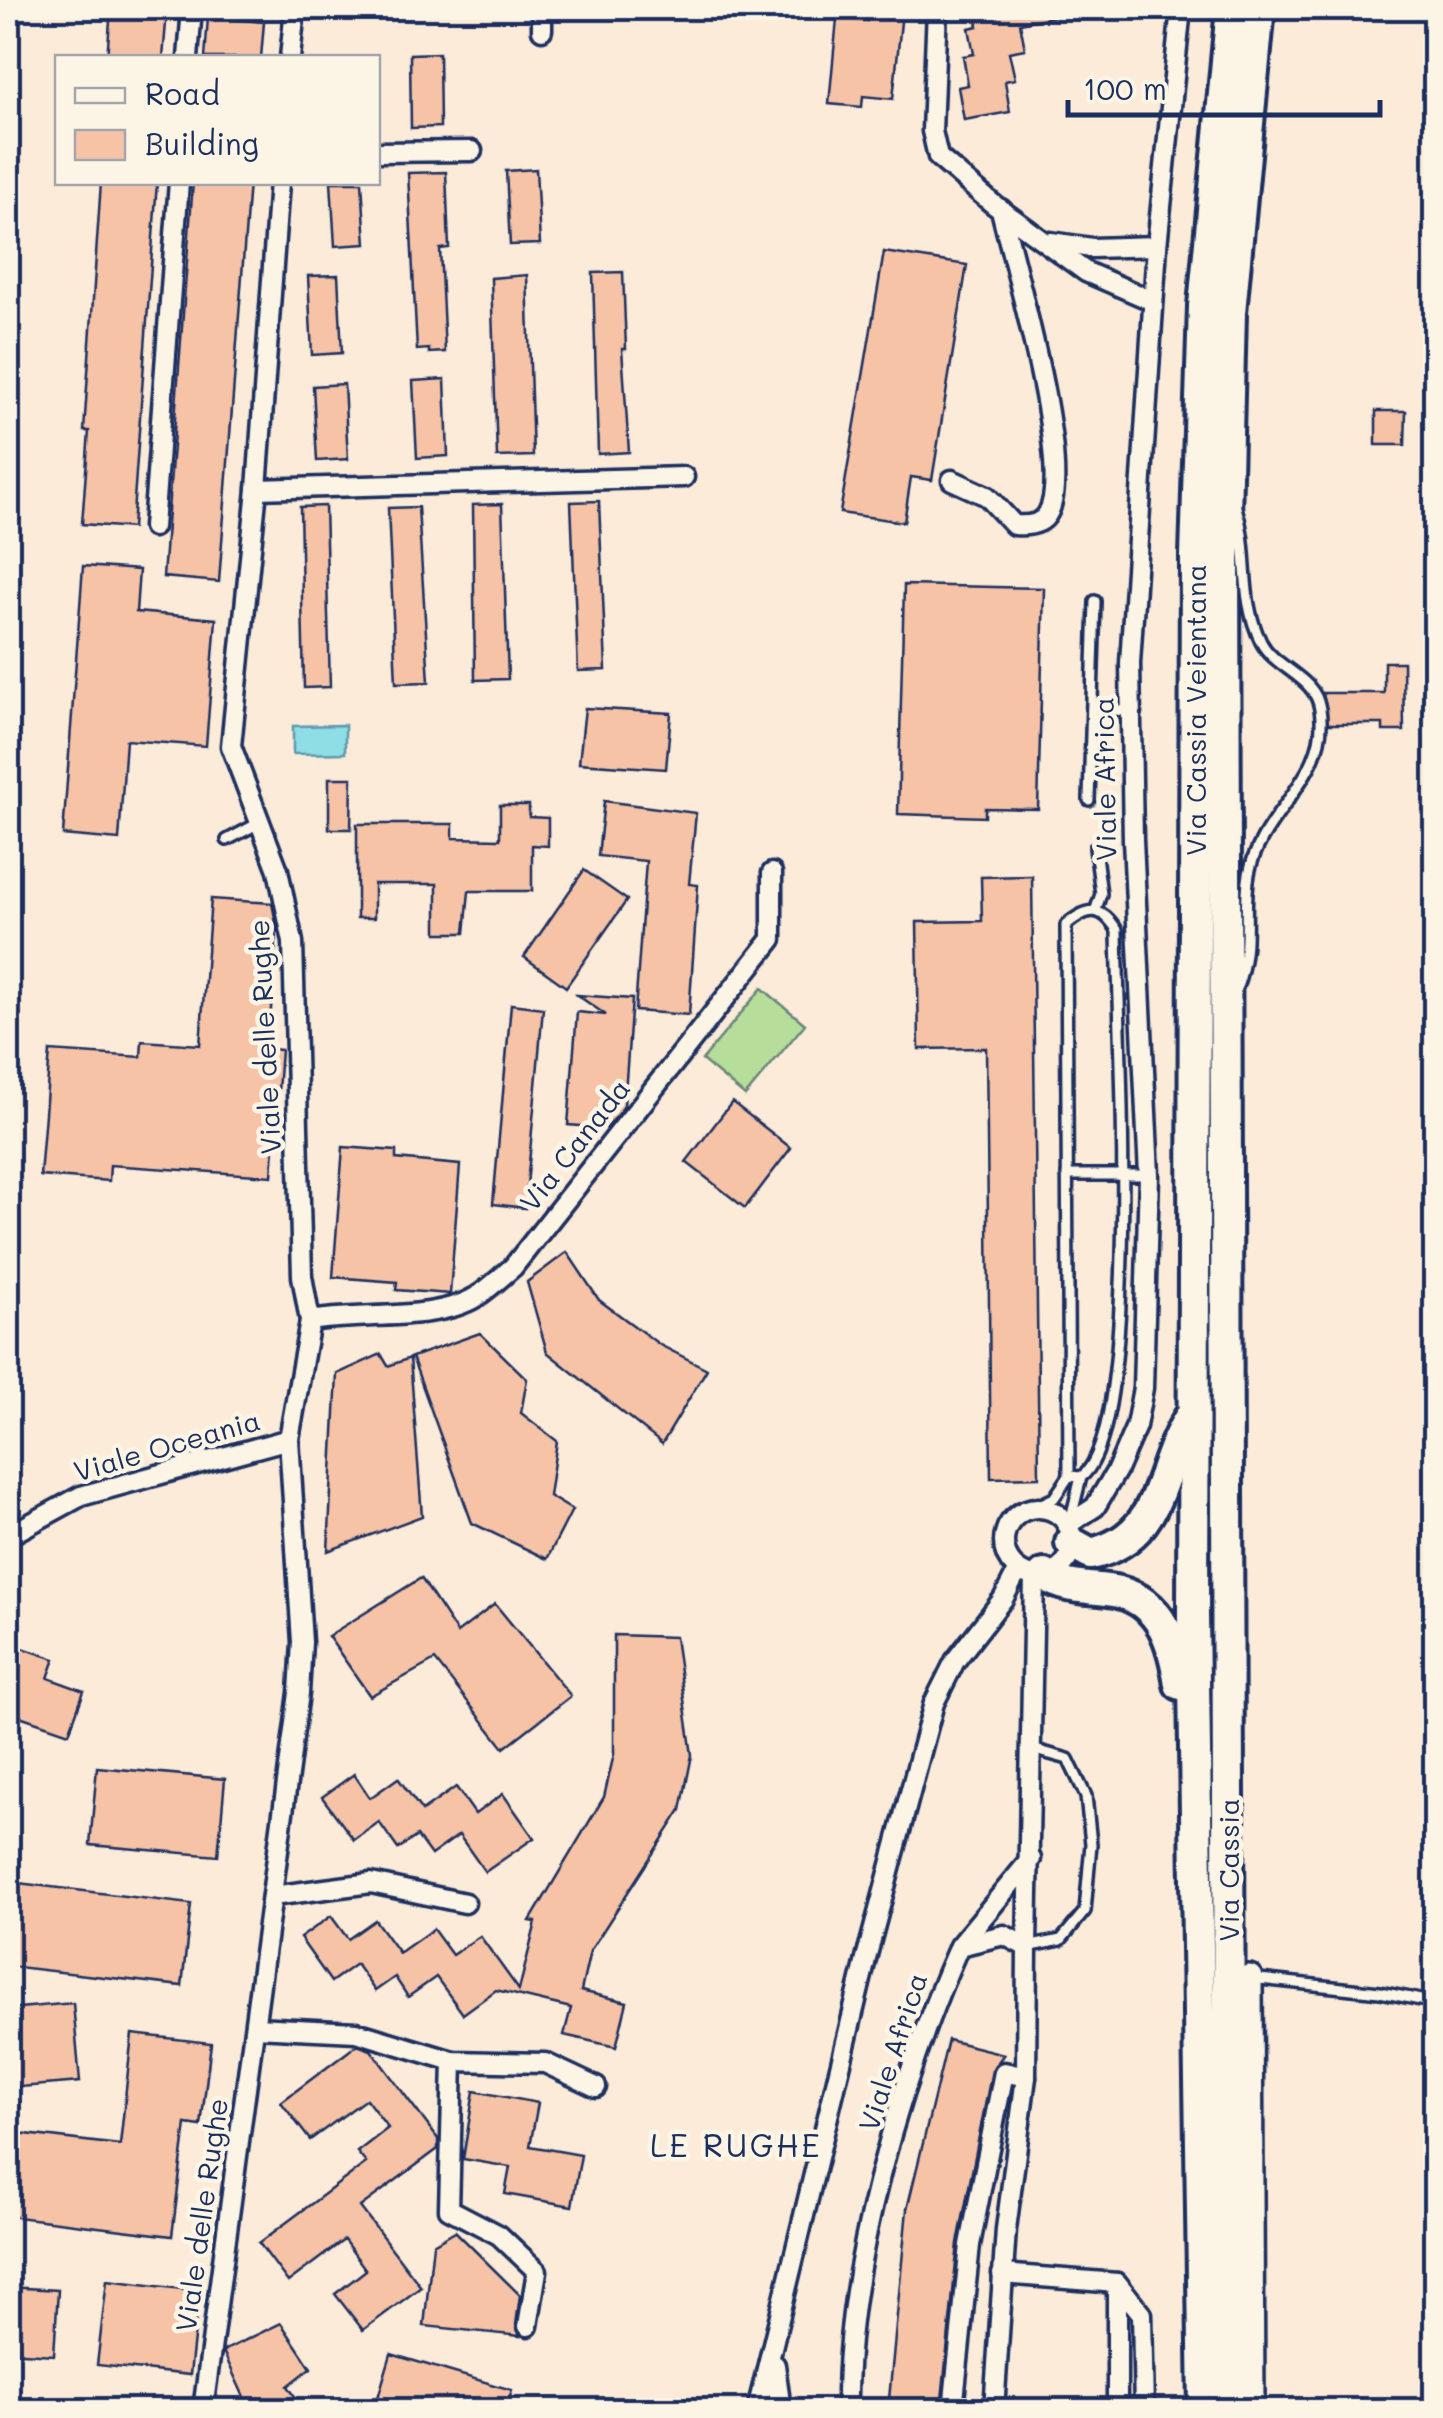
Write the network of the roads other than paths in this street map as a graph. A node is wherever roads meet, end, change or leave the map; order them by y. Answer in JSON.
{"nodes":[{"id":1,"x":192,"y":8,"type":"edge"},
{"id":2,"x":295,"y":8,"type":"edge"},
{"id":3,"x":542,"y":8,"type":"edge"},
{"id":4,"x":937,"y":8,"type":"edge"},
{"id":5,"x":1181,"y":8,"type":"edge"},
{"id":6,"x":1232,"y":8,"type":"edge"},
{"id":7,"x":1259,"y":8,"type":"edge"},
{"id":8,"x":542,"y":30,"type":"dead end"},
{"id":9,"x":188,"y":55,"type":"edge"},
{"id":10,"x":290,"y":55,"type":"edge"},
{"id":11,"x":472,"y":151,"type":"dead end"},
{"id":12,"x":380,"y":152,"type":"edge"},
{"id":13,"x":179,"y":185,"type":"edge"},
{"id":14,"x":278,"y":185,"type":"edge"},
{"id":15,"x":1001,"y":210,"type":"junction"},
{"id":16,"x":1046,"y":241,"type":"junction"},
{"id":17,"x":1157,"y":246,"type":"junction"},
{"id":18,"x":1153,"y":301,"type":"junction"},
{"id":19,"x":684,"y":476,"type":"dead end"},
{"id":20,"x":1226,"y":477,"type":"junction"},
{"id":21,"x":952,"y":480,"type":"dead end"},
{"id":22,"x":258,"y":490,"type":"junction"},
{"id":23,"x":153,"y":527,"type":"dead end"},
{"id":24,"x":1095,"y":601,"type":"dead end"},
{"id":25,"x":1092,"y":709,"type":"junction"},
{"id":26,"x":1130,"y":711,"type":"junction"},
{"id":27,"x":1088,"y":800,"type":"dead end"},
{"id":28,"x":259,"y":823,"type":"junction"},
{"id":29,"x":227,"y":840,"type":"dead end"},
{"id":30,"x":1095,"y":848,"type":"dead end"},
{"id":31,"x":772,"y":873,"type":"dead end"},
{"id":32,"x":1096,"y":909,"type":"junction"},
{"id":33,"x":1227,"y":1013,"type":"junction"},
{"id":34,"x":1067,"y":1175,"type":"junction"},
{"id":35,"x":1149,"y":1175,"type":"junction"},
{"id":36,"x":1120,"y":1176,"type":"junction"},
{"id":37,"x":310,"y":1322,"type":"junction"},
{"id":38,"x":1227,"y":1329,"type":"joint"},
{"id":39,"x":1193,"y":1414,"type":"junction"},
{"id":40,"x":290,"y":1439,"type":"junction"},
{"id":41,"x":1069,"y":1476,"type":"junction"},
{"id":42,"x":1082,"y":1477,"type":"junction"},
{"id":43,"x":1031,"y":1509,"type":"junction"},
{"id":44,"x":1067,"y":1529,"type":"junction"},
{"id":45,"x":8,"y":1536,"type":"edge"},
{"id":46,"x":1032,"y":1574,"type":"junction"},
{"id":47,"x":1228,"y":1619,"type":"junction"},
{"id":48,"x":1196,"y":1743,"type":"junction"},
{"id":49,"x":1032,"y":1750,"type":"junction"},
{"id":50,"x":1032,"y":1858,"type":"junction"},
{"id":51,"x":272,"y":1896,"type":"junction"},
{"id":52,"x":465,"y":1903,"type":"dead end"},
{"id":53,"x":959,"y":1946,"type":"junction"},
{"id":54,"x":1027,"y":1947,"type":"junction"},
{"id":55,"x":1250,"y":1978,"type":"junction"},
{"id":56,"x":1436,"y":2003,"type":"edge"},
{"id":57,"x":255,"y":2027,"type":"junction"},
{"id":58,"x":453,"y":2061,"type":"junction"},
{"id":59,"x":1026,"y":2077,"type":"junction"},
{"id":60,"x":596,"y":2087,"type":"dead end"},
{"id":61,"x":1002,"y":2274,"type":"junction"},
{"id":62,"x":1117,"y":2283,"type":"junction"},
{"id":63,"x":528,"y":2326,"type":"dead end"},
{"id":64,"x":774,"y":2355,"type":"junction"},
{"id":65,"x":203,"y":2410,"type":"edge"},
{"id":66,"x":758,"y":2410,"type":"edge"},
{"id":67,"x":780,"y":2410,"type":"edge"},
{"id":68,"x":847,"y":2410,"type":"edge"},
{"id":69,"x":953,"y":2410,"type":"edge"},
{"id":70,"x":994,"y":2410,"type":"edge"},
{"id":71,"x":1116,"y":2410,"type":"edge"},
{"id":72,"x":1144,"y":2410,"type":"edge"},
{"id":73,"x":1205,"y":2410,"type":"edge"},
{"id":74,"x":1230,"y":2410,"type":"edge"},
{"id":75,"x":1251,"y":2410,"type":"edge"}],
"edges":[{"from":1,"to":9,"type":"street"},
{"from":2,"to":10,"type":"street"},
{"from":3,"to":8,"type":"street"},
{"from":4,"to":15,"type":"street"},
{"from":5,"to":17,"type":"street","name":"Viale Africa"},
{"from":6,"to":39,"type":"highway","name":"Via Cassia Veientana"},
{"from":7,"to":20,"type":"highway","name":"Via Cassia Veientana"},
{"from":11,"to":12,"type":"street"},
{"from":13,"to":23,"type":"street"},
{"from":14,"to":22,"type":"street","name":"Viale delle Rughe"},
{"from":15,"to":16,"type":"street"},
{"from":15,"to":21,"type":"street"},
{"from":16,"to":17,"type":"street"},
{"from":16,"to":18,"type":"street"},
{"from":17,"to":18,"type":"street","name":"Viale Africa"},
{"from":18,"to":26,"type":"street","name":"Viale Africa"},
{"from":19,"to":22,"type":"street"},
{"from":20,"to":33,"type":"highway","name":"Via Cassia Veientana"},
{"from":20,"to":33,"type":"lane"},
{"from":22,"to":28,"type":"street","name":"Viale delle Rughe"},
{"from":24,"to":25,"type":"lane"},
{"from":25,"to":26,"type":"lane"},
{"from":25,"to":27,"type":"lane"},
{"from":26,"to":35,"type":"street","name":"Viale Africa"},
{"from":28,"to":29,"type":"lane"},
{"from":28,"to":37,"type":"street","name":"Viale delle Rughe"},
{"from":30,"to":32,"type":"lane"},
{"from":31,"to":37,"type":"street","name":"Via Canada"},
{"from":32,"to":34,"type":"lane"},
{"from":32,"to":36,"type":"lane"},
{"from":33,"to":38,"type":"highway","name":"Via Cassia Veientana"},
{"from":34,"to":36,"type":"lane"},
{"from":34,"to":41,"type":"lane"},
{"from":35,"to":36,"type":"lane"},
{"from":35,"to":44,"type":"street","name":"Viale Africa"},
{"from":36,"to":42,"type":"lane"},
{"from":37,"to":40,"type":"street","name":"Viale delle Rughe"},
{"from":38,"to":47,"type":"highway","name":"Via Cassia"},
{"from":39,"to":44,"type":"highway"},
{"from":39,"to":48,"type":"highway","name":"Via Cassia"},
{"from":40,"to":45,"type":"street","name":"Viale Oceania"},
{"from":40,"to":51,"type":"street","name":"Viale delle Rughe"},
{"from":41,"to":42,"type":"lane"},
{"from":41,"to":43,"type":"lane"},
{"from":42,"to":44,"type":"lane"},
{"from":43,"to":44,"type":"street"},
{"from":43,"to":46,"type":"street"},
{"from":44,"to":46,"type":"street","name":"Viale Africa"},
{"from":46,"to":48,"type":"highway"},
{"from":46,"to":49,"type":"street"},
{"from":46,"to":64,"type":"street","name":"Viale Africa"},
{"from":47,"to":55,"type":"highway"},
{"from":47,"to":74,"type":"highway","name":"Via Cassia"},
{"from":48,"to":73,"type":"highway","name":"Via Cassia"},
{"from":49,"to":50,"type":"street"},
{"from":49,"to":54,"type":"lane"},
{"from":50,"to":53,"type":"street","name":"Viale Africa"},
{"from":50,"to":54,"type":"street"},
{"from":51,"to":52,"type":"street"},
{"from":51,"to":57,"type":"street","name":"Viale delle Rughe"},
{"from":53,"to":54,"type":"street"},
{"from":53,"to":68,"type":"street","name":"Viale Africa"},
{"from":54,"to":59,"type":"street"},
{"from":55,"to":56,"type":"lane"},
{"from":55,"to":75,"type":"street"},
{"from":57,"to":58,"type":"street"},
{"from":57,"to":65,"type":"street","name":"Viale delle Rughe"},
{"from":58,"to":60,"type":"street"},
{"from":58,"to":63,"type":"street"},
{"from":59,"to":61,"type":"street"},
{"from":59,"to":69,"type":"street"},
{"from":61,"to":62,"type":"street"},
{"from":61,"to":70,"type":"street"},
{"from":62,"to":71,"type":"street"},
{"from":62,"to":72,"type":"street"},
{"from":64,"to":66,"type":"street","name":"Viale Africa"},
{"from":64,"to":67,"type":"street"}]}
